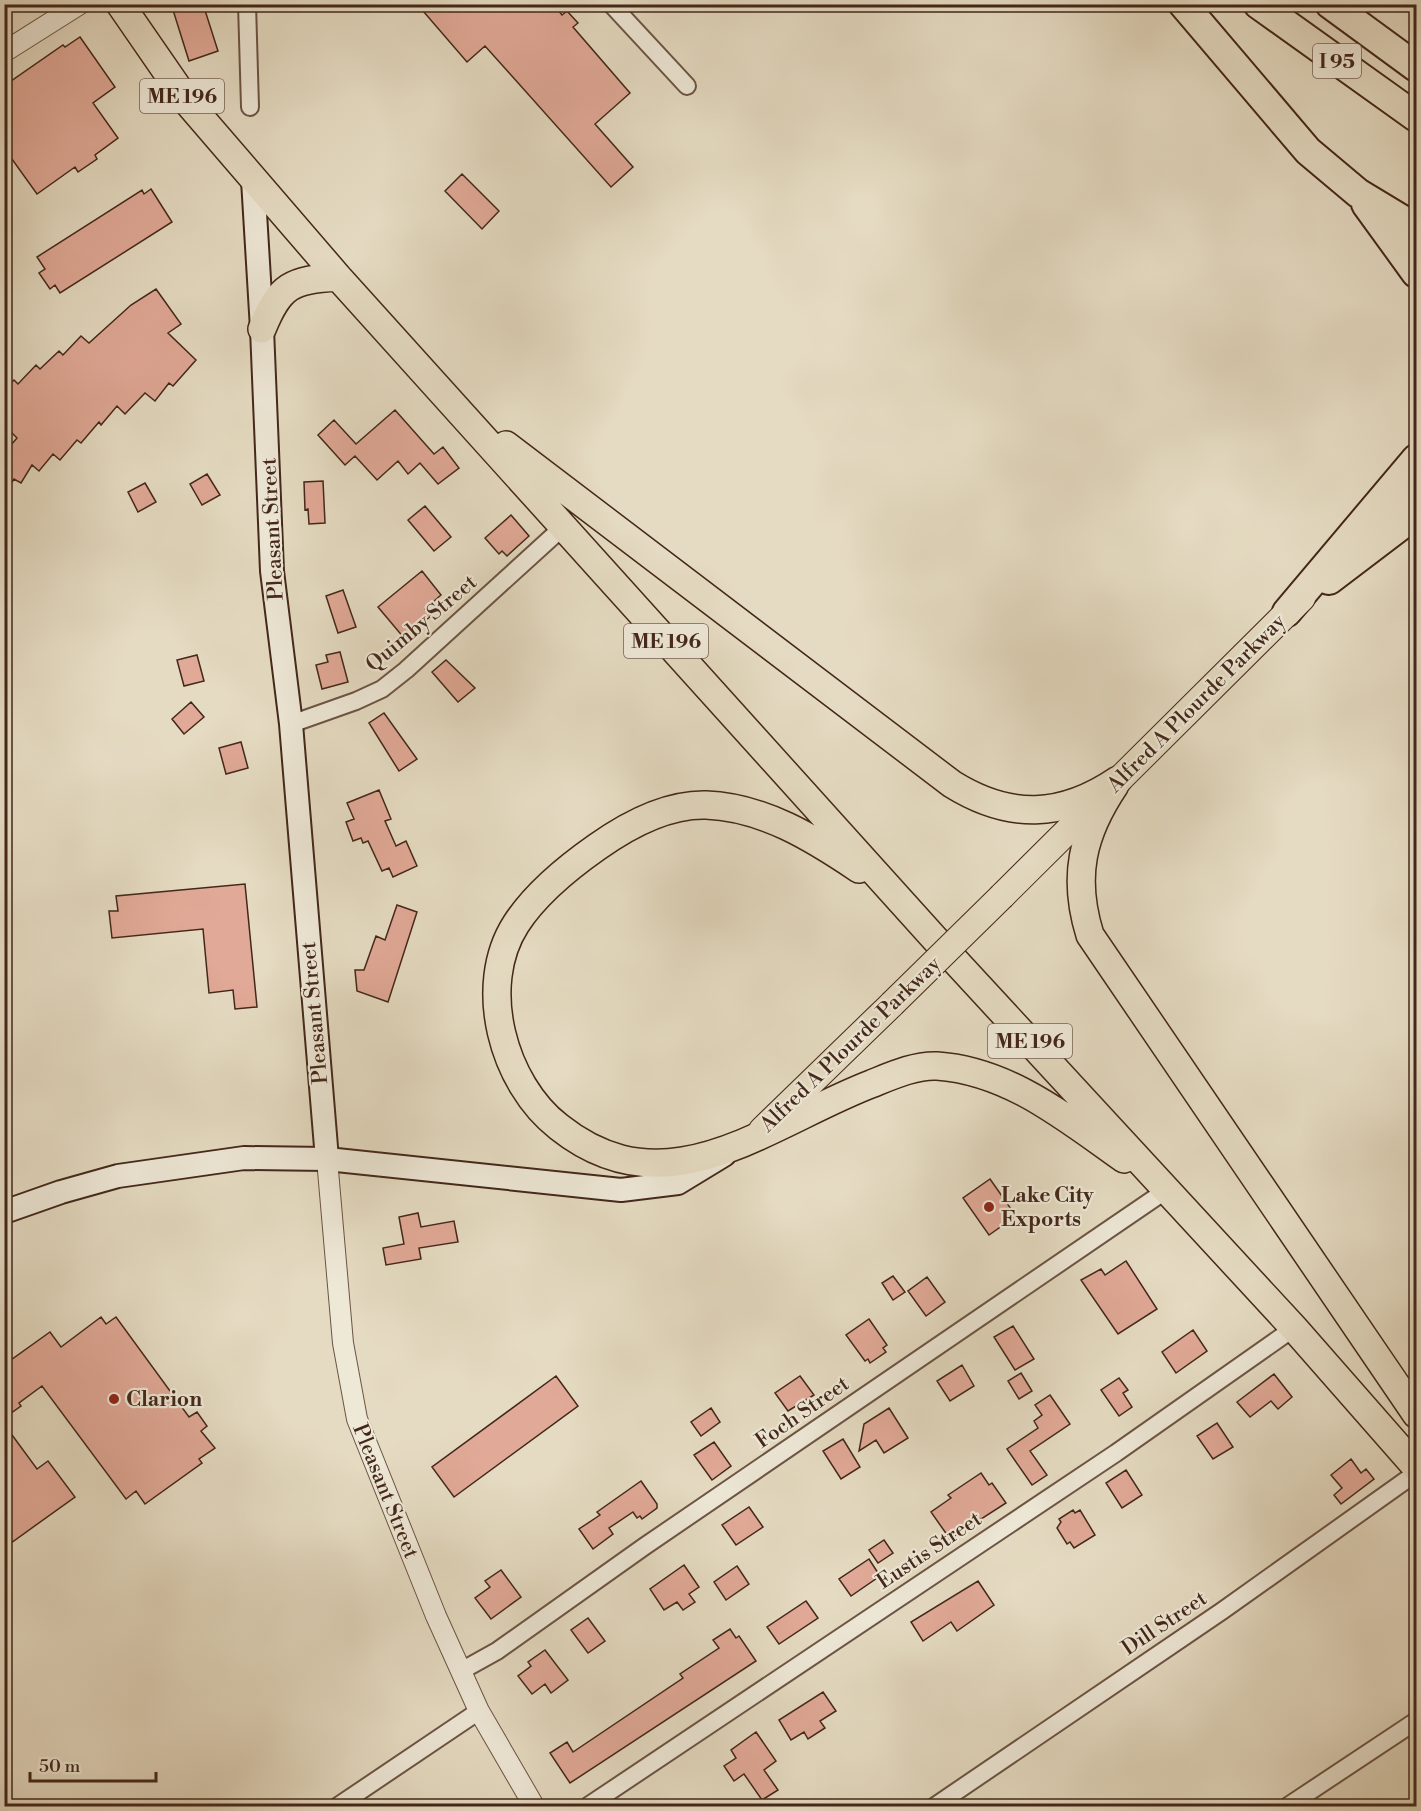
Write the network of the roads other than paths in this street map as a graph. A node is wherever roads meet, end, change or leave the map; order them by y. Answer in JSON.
{"nodes":[{"id":1,"x":80,"y":4,"type":"edge"},
{"id":2,"x":120,"y":4,"type":"edge"},
{"id":3,"x":247,"y":4,"type":"edge"},
{"id":4,"x":612,"y":4,"type":"edge"},
{"id":5,"x":1183,"y":4,"type":"edge"},
{"id":6,"x":1258,"y":4,"type":"edge"},
{"id":7,"x":1330,"y":4,"type":"edge"},
{"id":8,"x":4,"y":52,"type":"edge"},
{"id":9,"x":1416,"y":67,"type":"edge"},
{"id":10,"x":687,"y":86,"type":"dead end"},
{"id":11,"x":250,"y":107,"type":"dead end"},
{"id":12,"x":1416,"y":117,"type":"edge"},
{"id":13,"x":253,"y":180,"type":"junction"},
{"id":14,"x":1358,"y":193,"type":"junction"},
{"id":15,"x":1416,"y":228,"type":"edge"},
{"id":16,"x":1416,"y":273,"type":"edge"},
{"id":17,"x":338,"y":277,"type":"junction"},
{"id":18,"x":262,"y":329,"type":"junction"},
{"id":19,"x":439,"y":390,"type":"junction"},
{"id":20,"x":1416,"y":459,"type":"edge"},
{"id":21,"x":1416,"y":484,"type":"edge"},
{"id":22,"x":1416,"y":514,"type":"edge"},
{"id":23,"x":563,"y":527,"type":"junction"},
{"id":24,"x":1287,"y":612,"type":"junction"},
{"id":25,"x":291,"y":724,"type":"junction"},
{"id":26,"x":1118,"y":780,"type":"junction"},
{"id":27,"x":892,"y":892,"type":"junction"},
{"id":28,"x":741,"y":1144,"type":"junction"},
{"id":29,"x":327,"y":1159,"type":"junction"},
{"id":30,"x":1168,"y":1189,"type":"junction"},
{"id":31,"x":4,"y":1212,"type":"edge"},
{"id":32,"x":1294,"y":1328,"type":"junction"},
{"id":33,"x":1416,"y":1414,"type":"edge"},
{"id":34,"x":1416,"y":1467,"type":"edge"},
{"id":35,"x":1416,"y":1473,"type":"edge"},
{"id":36,"x":461,"y":1671,"type":"junction"},
{"id":37,"x":479,"y":1711,"type":"junction"},
{"id":38,"x":1416,"y":1721,"type":"edge"},
{"id":39,"x":338,"y":1806,"type":"edge"},
{"id":40,"x":534,"y":1806,"type":"edge"},
{"id":41,"x":588,"y":1806,"type":"edge"},
{"id":42,"x":935,"y":1806,"type":"edge"},
{"id":43,"x":1288,"y":1806,"type":"edge"}],
"edges":[{"from":1,"to":8,"type":"street"},
{"from":2,"to":13,"type":"highway","number":"ME 196"},
{"from":3,"to":11,"type":"street"},
{"from":4,"to":10,"type":"street"},
{"from":5,"to":14,"type":"highway"},
{"from":6,"to":12,"type":"highway","number":"I 95"},
{"from":7,"to":9,"type":"highway","number":"I 95"},
{"from":13,"to":17,"type":"highway","number":"ME 196"},
{"from":13,"to":18,"type":"main road","name":"Pleasant Street"},
{"from":14,"to":15,"type":"highway"},
{"from":14,"to":16,"type":"highway"},
{"from":17,"to":18,"type":"highway"},
{"from":17,"to":19,"type":"highway","number":"ME 196"},
{"from":18,"to":25,"type":"main road","name":"Pleasant Street"},
{"from":19,"to":23,"type":"highway","number":"ME 196"},
{"from":19,"to":26,"type":"highway"},
{"from":20,"to":24,"type":"highway"},
{"from":21,"to":24,"type":"main road","name":"Alfred A Plourde Parkway"},
{"from":22,"to":24,"type":"highway"},
{"from":23,"to":25,"type":"street","name":"Quimby Street"},
{"from":23,"to":27,"type":"highway","number":"ME 196"},
{"from":24,"to":26,"type":"main road","name":"Alfred A Plourde Parkway"},
{"from":25,"to":29,"type":"main road","name":"Pleasant Street"},
{"from":26,"to":28,"type":"main road","name":"Alfred A Plourde Parkway","bridge":true},
{"from":26,"to":33,"type":"highway"},
{"from":27,"to":28,"type":"highway"},
{"from":27,"to":30,"type":"highway","number":"ME 196"},
{"from":28,"to":29,"type":"main road","name":"Alfred A Plourde Parkway"},
{"from":28,"to":30,"type":"highway"},
{"from":29,"to":31,"type":"main road","name":"Alfred A Plourde Parkway"},
{"from":29,"to":36,"type":"street","name":"Pleasant Street"},
{"from":30,"to":32,"type":"highway","number":"ME 196"},
{"from":30,"to":36,"type":"street","name":"Foch Street"},
{"from":32,"to":34,"type":"highway","number":"ME 196"},
{"from":32,"to":41,"type":"street","name":"Eustis Street"},
{"from":35,"to":42,"type":"street","name":"Dill Street"},
{"from":36,"to":37,"type":"street","name":"Pleasant Street"},
{"from":37,"to":39,"type":"street"},
{"from":37,"to":40,"type":"street","name":"Pleasant Street"},
{"from":38,"to":43,"type":"street"}]}
